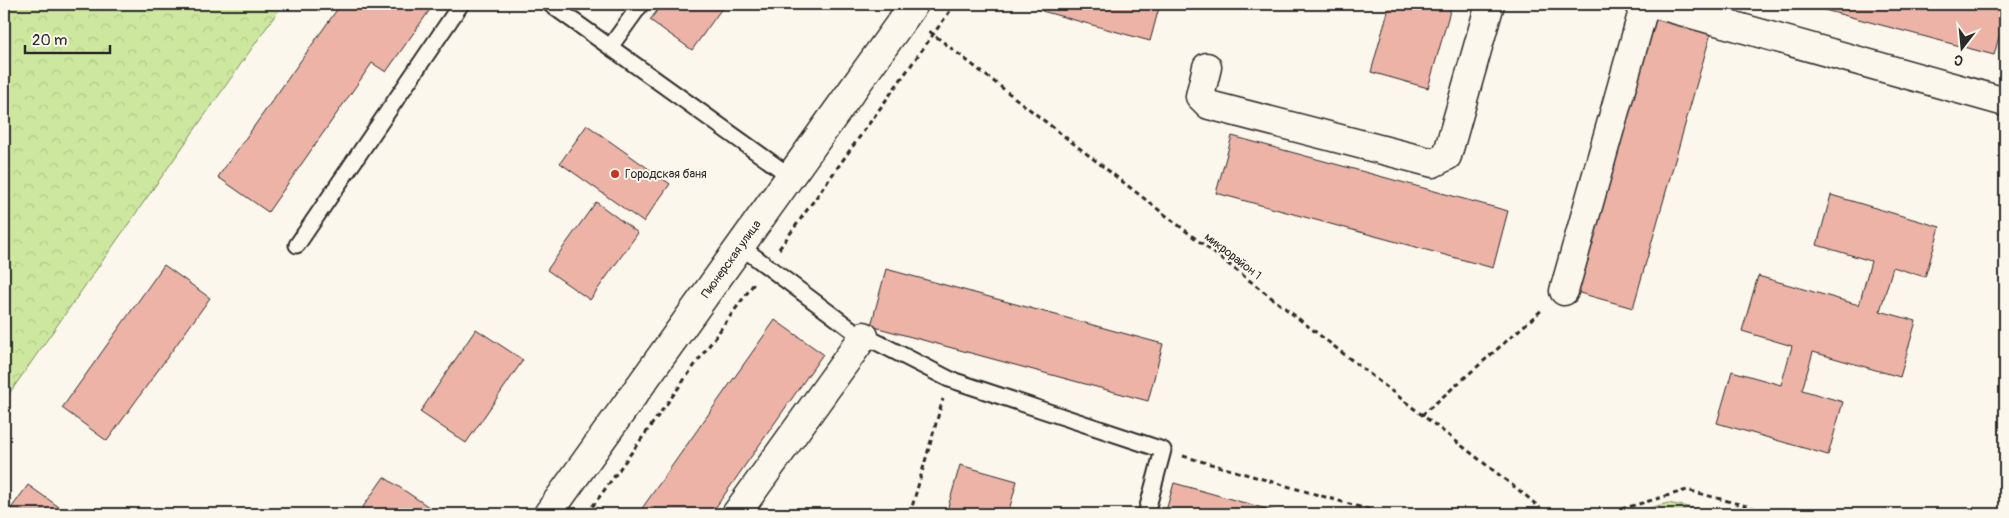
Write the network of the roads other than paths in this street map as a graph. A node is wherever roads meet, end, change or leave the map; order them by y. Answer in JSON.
{"nodes":[{"id":1,"x":461,"y":4,"type":"edge"},
{"id":2,"x":550,"y":4,"type":"edge"},
{"id":3,"x":641,"y":4,"type":"edge"},
{"id":4,"x":1490,"y":4,"type":"edge"},
{"id":5,"x":1645,"y":4,"type":"edge"},
{"id":6,"x":1656,"y":4,"type":"edge"},
{"id":7,"x":910,"y":9,"type":"edge"},
{"id":8,"x":610,"y":47,"type":"junction"},
{"id":9,"x":1207,"y":67,"type":"dead end"},
{"id":10,"x":2005,"y":102,"type":"edge"},
{"id":11,"x":790,"y":176,"type":"junction"},
{"id":12,"x":297,"y":245,"type":"dead end"},
{"id":13,"x":740,"y":246,"type":"junction"},
{"id":14,"x":1564,"y":291,"type":"road end"},
{"id":15,"x":864,"y":336,"type":"junction"},
{"id":16,"x":548,"y":514,"type":"edge"},
{"id":17,"x":736,"y":514,"type":"edge"},
{"id":18,"x":1146,"y":514,"type":"edge"}],
"edges":[{"from":1,"to":12,"type":"lane"},
{"from":2,"to":8,"type":"lane"},
{"from":3,"to":8,"type":"lane"},
{"from":4,"to":9,"type":"street"},
{"from":5,"to":14,"type":"street"},
{"from":6,"to":10,"type":"street"},
{"from":7,"to":11,"type":"street","name":"Пионерская улица"},
{"from":8,"to":11,"type":"lane"},
{"from":11,"to":13,"type":"street","name":"Пионерская улица"},
{"from":13,"to":15,"type":"lane"},
{"from":13,"to":16,"type":"street","name":"Пионерская улица"},
{"from":15,"to":17,"type":"street"},
{"from":15,"to":18,"type":"lane"}]}
